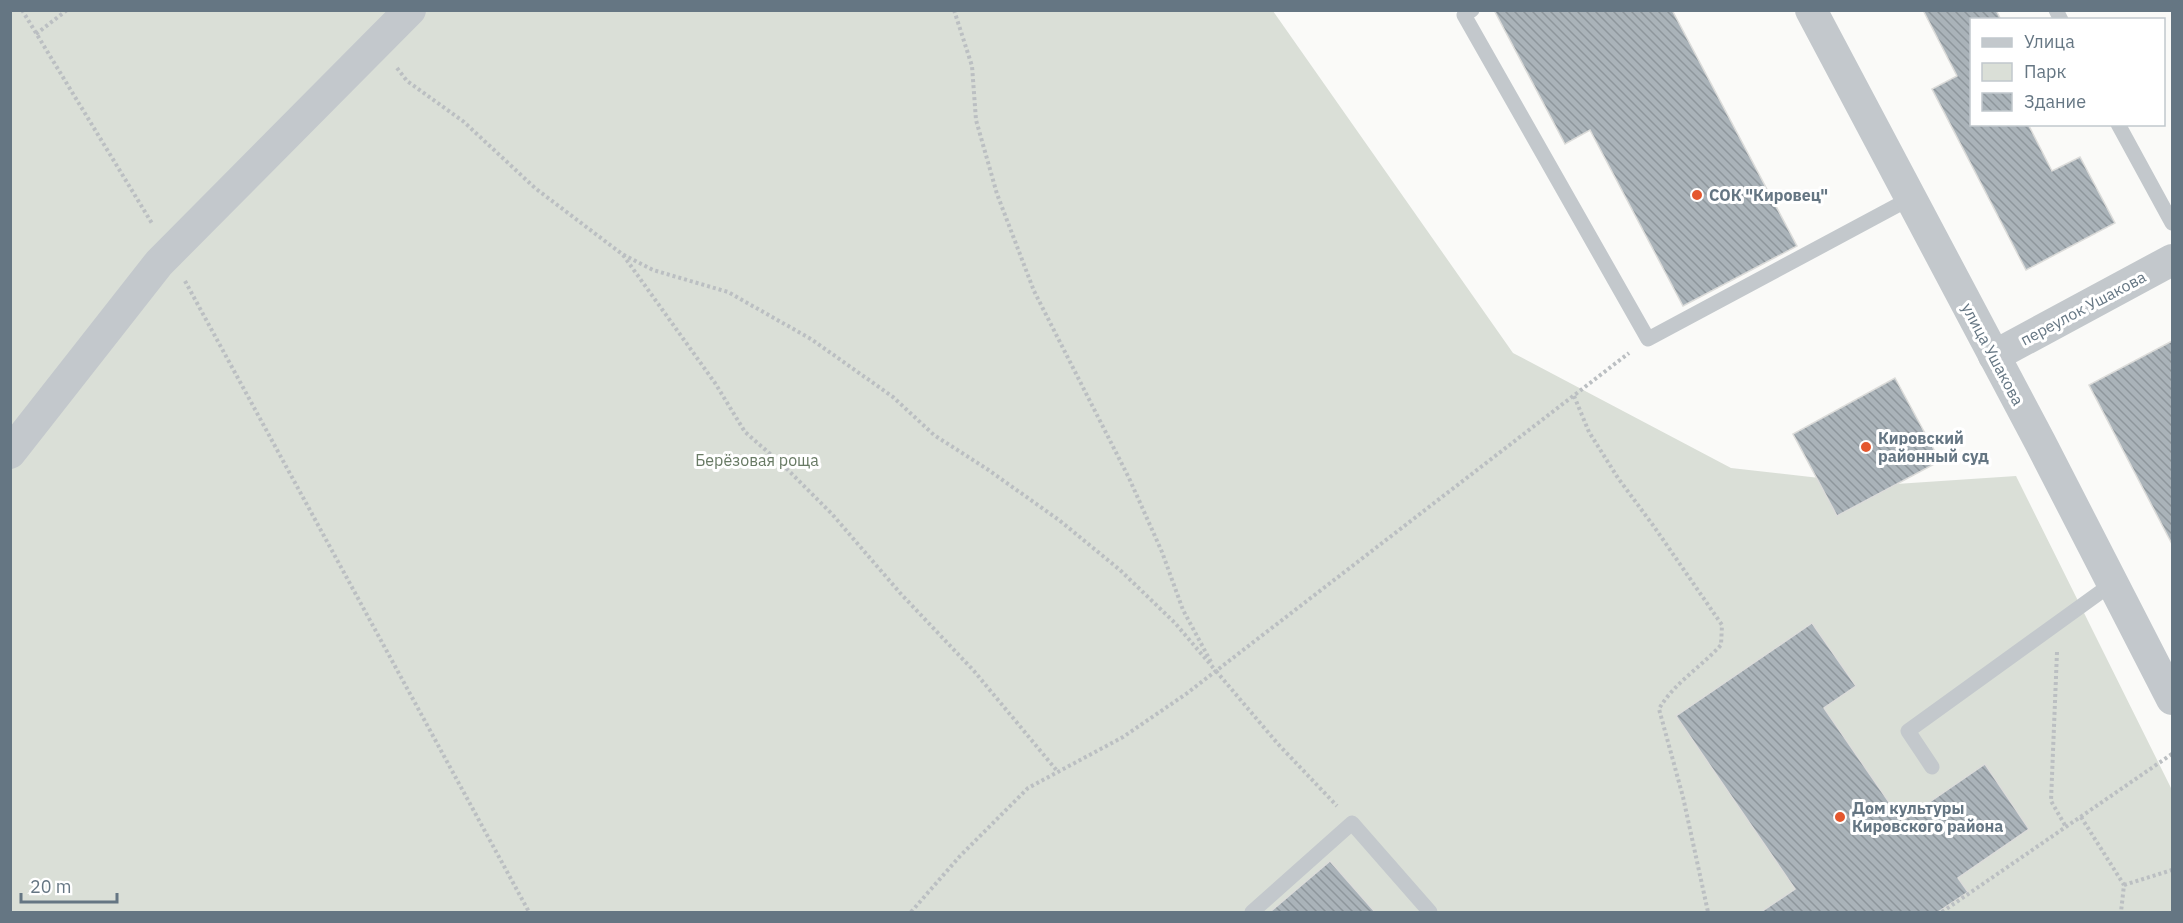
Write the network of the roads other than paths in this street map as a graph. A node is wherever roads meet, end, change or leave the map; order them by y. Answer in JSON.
{"nodes":[{"id":1,"x":410,"y":10,"type":"edge"},
{"id":2,"x":1472,"y":10,"type":"edge"},
{"id":3,"x":1811,"y":10,"type":"edge"},
{"id":4,"x":2119,"y":126,"type":"edge"},
{"id":5,"x":1911,"y":198,"type":"junction"},
{"id":6,"x":2172,"y":224,"type":"edge"},
{"id":7,"x":2172,"y":260,"type":"edge"},
{"id":8,"x":1994,"y":356,"type":"junction"},
{"id":9,"x":10,"y":453,"type":"edge"},
{"id":10,"x":2113,"y":583,"type":"junction"},
{"id":11,"x":2172,"y":699,"type":"edge"},
{"id":12,"x":1932,"y":767,"type":"dead end"},
{"id":13,"x":1252,"y":912,"type":"edge"},
{"id":14,"x":1430,"y":912,"type":"edge"}],
"edges":[{"from":1,"to":9,"type":"street"},
{"from":2,"to":5,"type":"lane"},
{"from":3,"to":5,"type":"street","name":"улица Ушакова"},
{"from":4,"to":6,"type":"lane"},
{"from":5,"to":8,"type":"street","name":"улица Ушакова"},
{"from":7,"to":8,"type":"street","name":"переулок Ушакова"},
{"from":8,"to":10,"type":"street","name":"улица Ушакова"},
{"from":10,"to":11,"type":"street","name":"улица Ушакова"},
{"from":10,"to":12,"type":"lane"},
{"from":13,"to":14,"type":"lane"}]}
